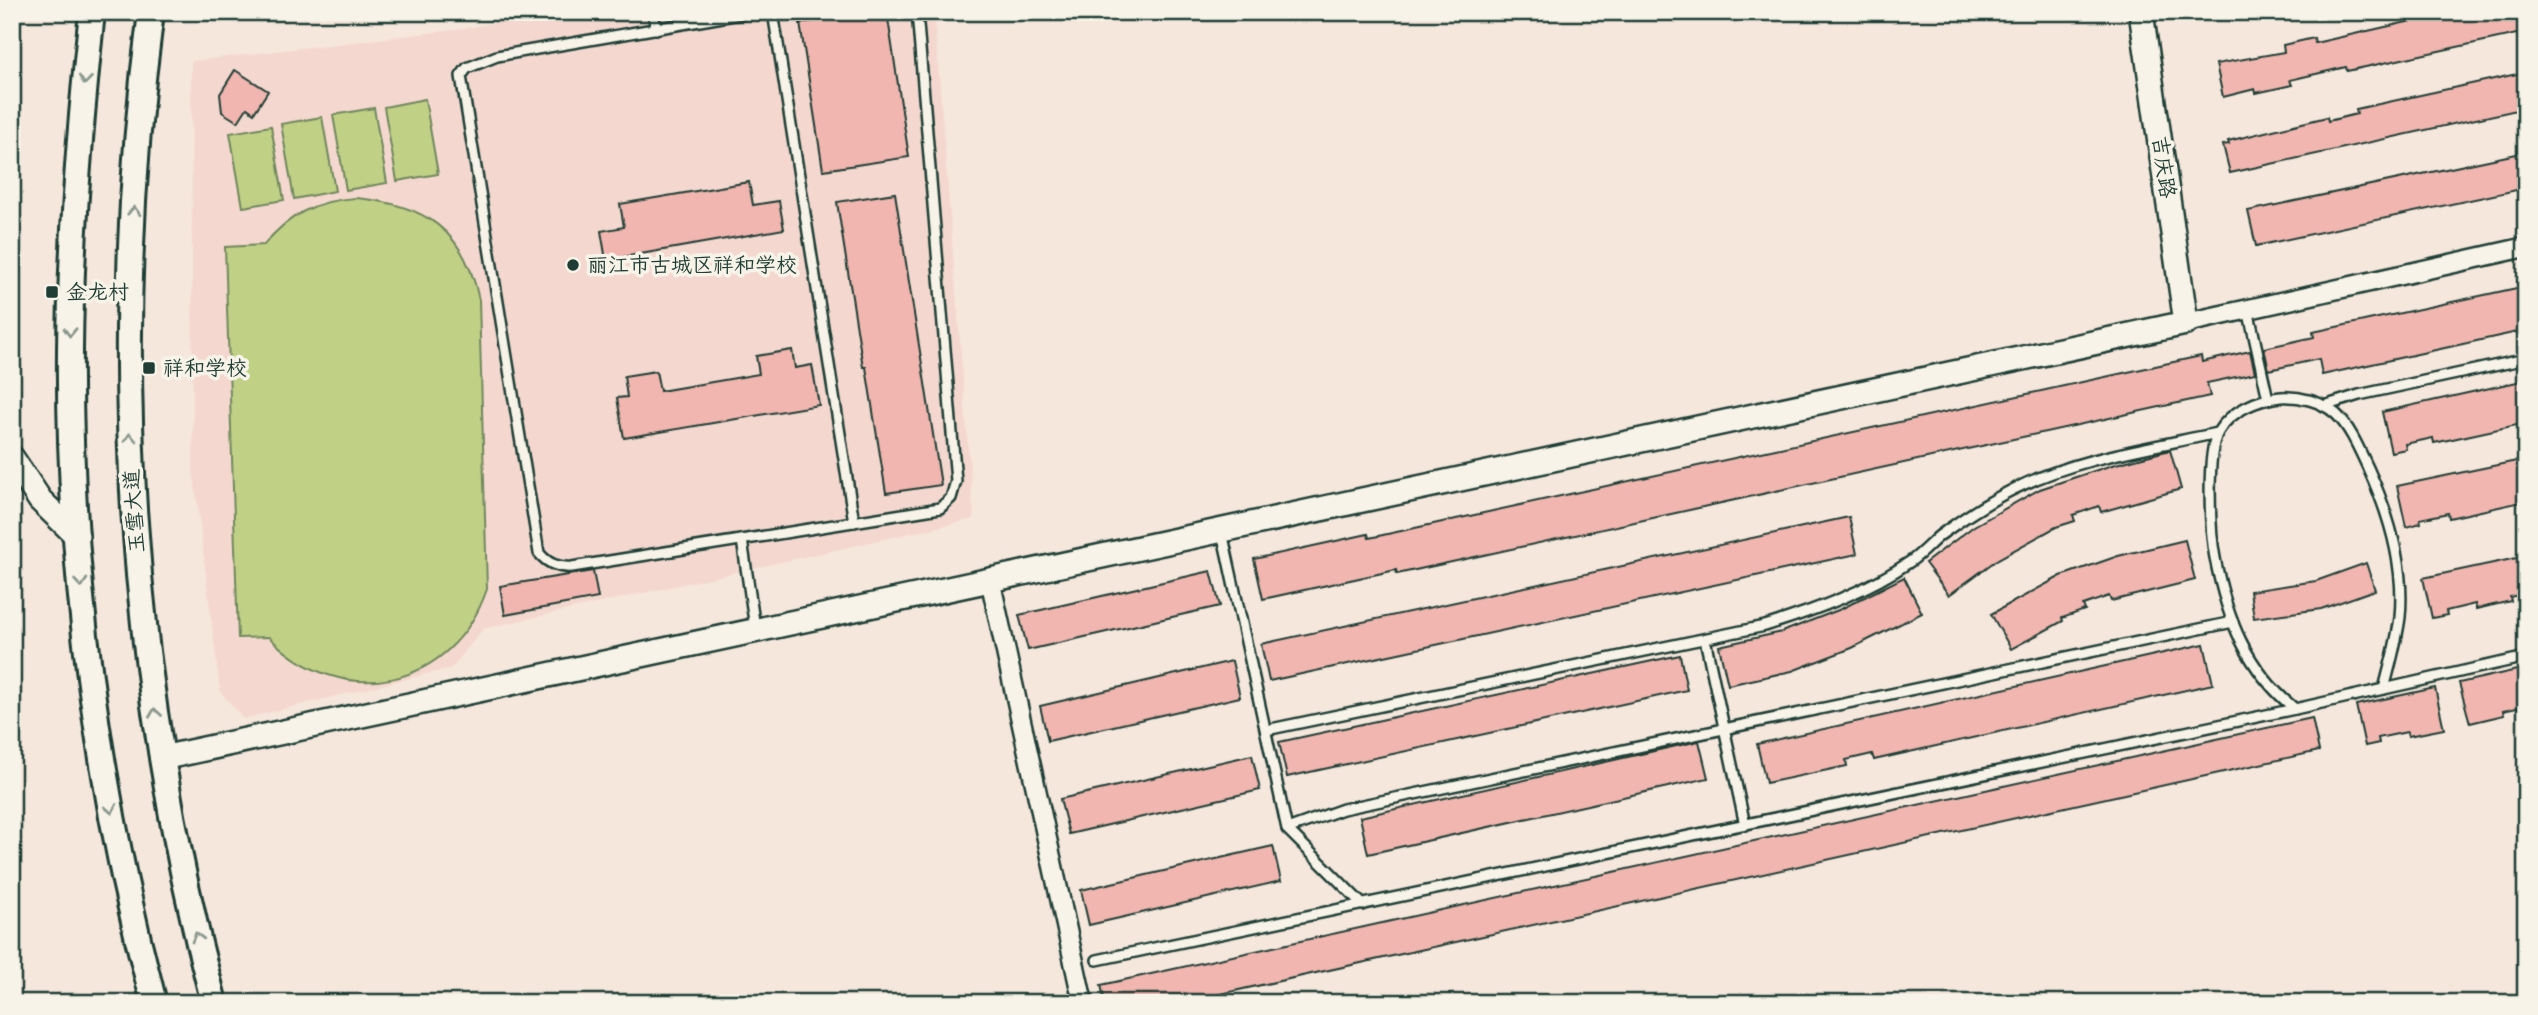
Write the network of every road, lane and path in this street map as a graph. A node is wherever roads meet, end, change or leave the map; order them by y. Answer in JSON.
{"nodes":[{"id":1,"x":92,"y":12,"type":"edge"},
{"id":2,"x":151,"y":12,"type":"edge"},
{"id":3,"x":653,"y":12,"type":"edge"},
{"id":4,"x":752,"y":12,"type":"edge"},
{"id":5,"x":773,"y":12,"type":"edge"},
{"id":6,"x":917,"y":12,"type":"edge"},
{"id":7,"x":2141,"y":12,"type":"edge"},
{"id":8,"x":656,"y":29,"type":"junction"},
{"id":9,"x":2526,"y":247,"type":"edge"},
{"id":10,"x":2248,"y":309,"type":"junction"},
{"id":11,"x":2186,"y":323,"type":"junction"},
{"id":12,"x":2526,"y":359,"type":"edge"},
{"id":13,"x":2268,"y":399,"type":"junction"},
{"id":14,"x":2324,"y":406,"type":"junction"},
{"id":15,"x":2217,"y":433,"type":"junction"},
{"id":16,"x":12,"y":458,"type":"edge"},
{"id":17,"x":855,"y":522,"type":"junction"},
{"id":18,"x":1221,"y":530,"type":"junction"},
{"id":19,"x":77,"y":536,"type":"junction"},
{"id":20,"x":742,"y":540,"type":"junction"},
{"id":21,"x":990,"y":579,"type":"junction"},
{"id":22,"x":2233,"y":622,"type":"junction"},
{"id":23,"x":755,"y":630,"type":"junction"},
{"id":24,"x":1705,"y":639,"type":"junction"},
{"id":25,"x":2526,"y":657,"type":"edge"},
{"id":26,"x":2384,"y":689,"type":"junction"},
{"id":27,"x":2295,"y":709,"type":"junction"},
{"id":28,"x":1724,"y":729,"type":"junction"},
{"id":29,"x":1266,"y":730,"type":"junction"},
{"id":30,"x":162,"y":758,"type":"junction"},
{"id":31,"x":1745,"y":825,"type":"junction"},
{"id":32,"x":1287,"y":829,"type":"junction"},
{"id":33,"x":1363,"y":905,"type":"junction"},
{"id":34,"x":1097,"y":960,"type":"dead end"},
{"id":35,"x":154,"y":1003,"type":"edge"},
{"id":36,"x":215,"y":1003,"type":"edge"},
{"id":37,"x":1083,"y":1003,"type":"edge"}],
"edges":[{"from":1,"to":19,"type":"main road","one_way":true},
{"from":30,"to":2,"type":"main road","name":"玉雪大道","one_way":true},
{"from":3,"to":8,"type":"lane"},
{"from":4,"to":8,"type":"lane"},
{"from":5,"to":17,"type":"lane"},
{"from":6,"to":17,"type":"lane"},
{"from":7,"to":11,"type":"street","name":"吉庆路"},
{"from":8,"to":20,"type":"lane"},
{"from":9,"to":10,"type":"street"},
{"from":10,"to":11,"type":"street"},
{"from":10,"to":13,"type":"lane"},
{"from":11,"to":18,"type":"street"},
{"from":12,"to":14,"type":"lane"},
{"from":13,"to":14,"type":"lane"},
{"from":13,"to":15,"type":"lane"},
{"from":14,"to":26,"type":"lane"},
{"from":15,"to":22,"type":"lane"},
{"from":15,"to":24,"type":"lane"},
{"from":16,"to":19,"type":"street"},
{"from":17,"to":20,"type":"lane"},
{"from":18,"to":21,"type":"street"},
{"from":18,"to":29,"type":"lane"},
{"from":19,"to":35,"type":"main road","one_way":true},
{"from":20,"to":23,"type":"lane"},
{"from":21,"to":23,"type":"street"},
{"from":21,"to":37,"type":"street"},
{"from":22,"to":27,"type":"lane"},
{"from":22,"to":28,"type":"lane"},
{"from":23,"to":30,"type":"street"},
{"from":24,"to":28,"type":"lane"},
{"from":24,"to":29,"type":"lane"},
{"from":25,"to":26,"type":"lane"},
{"from":26,"to":27,"type":"lane"},
{"from":27,"to":31,"type":"lane"},
{"from":28,"to":31,"type":"lane"},
{"from":28,"to":32,"type":"lane"},
{"from":29,"to":32,"type":"lane"},
{"from":36,"to":30,"type":"main road","name":"玉雪大道","one_way":true},
{"from":31,"to":33,"type":"lane"},
{"from":32,"to":33,"type":"lane"},
{"from":33,"to":34,"type":"lane"}]}
